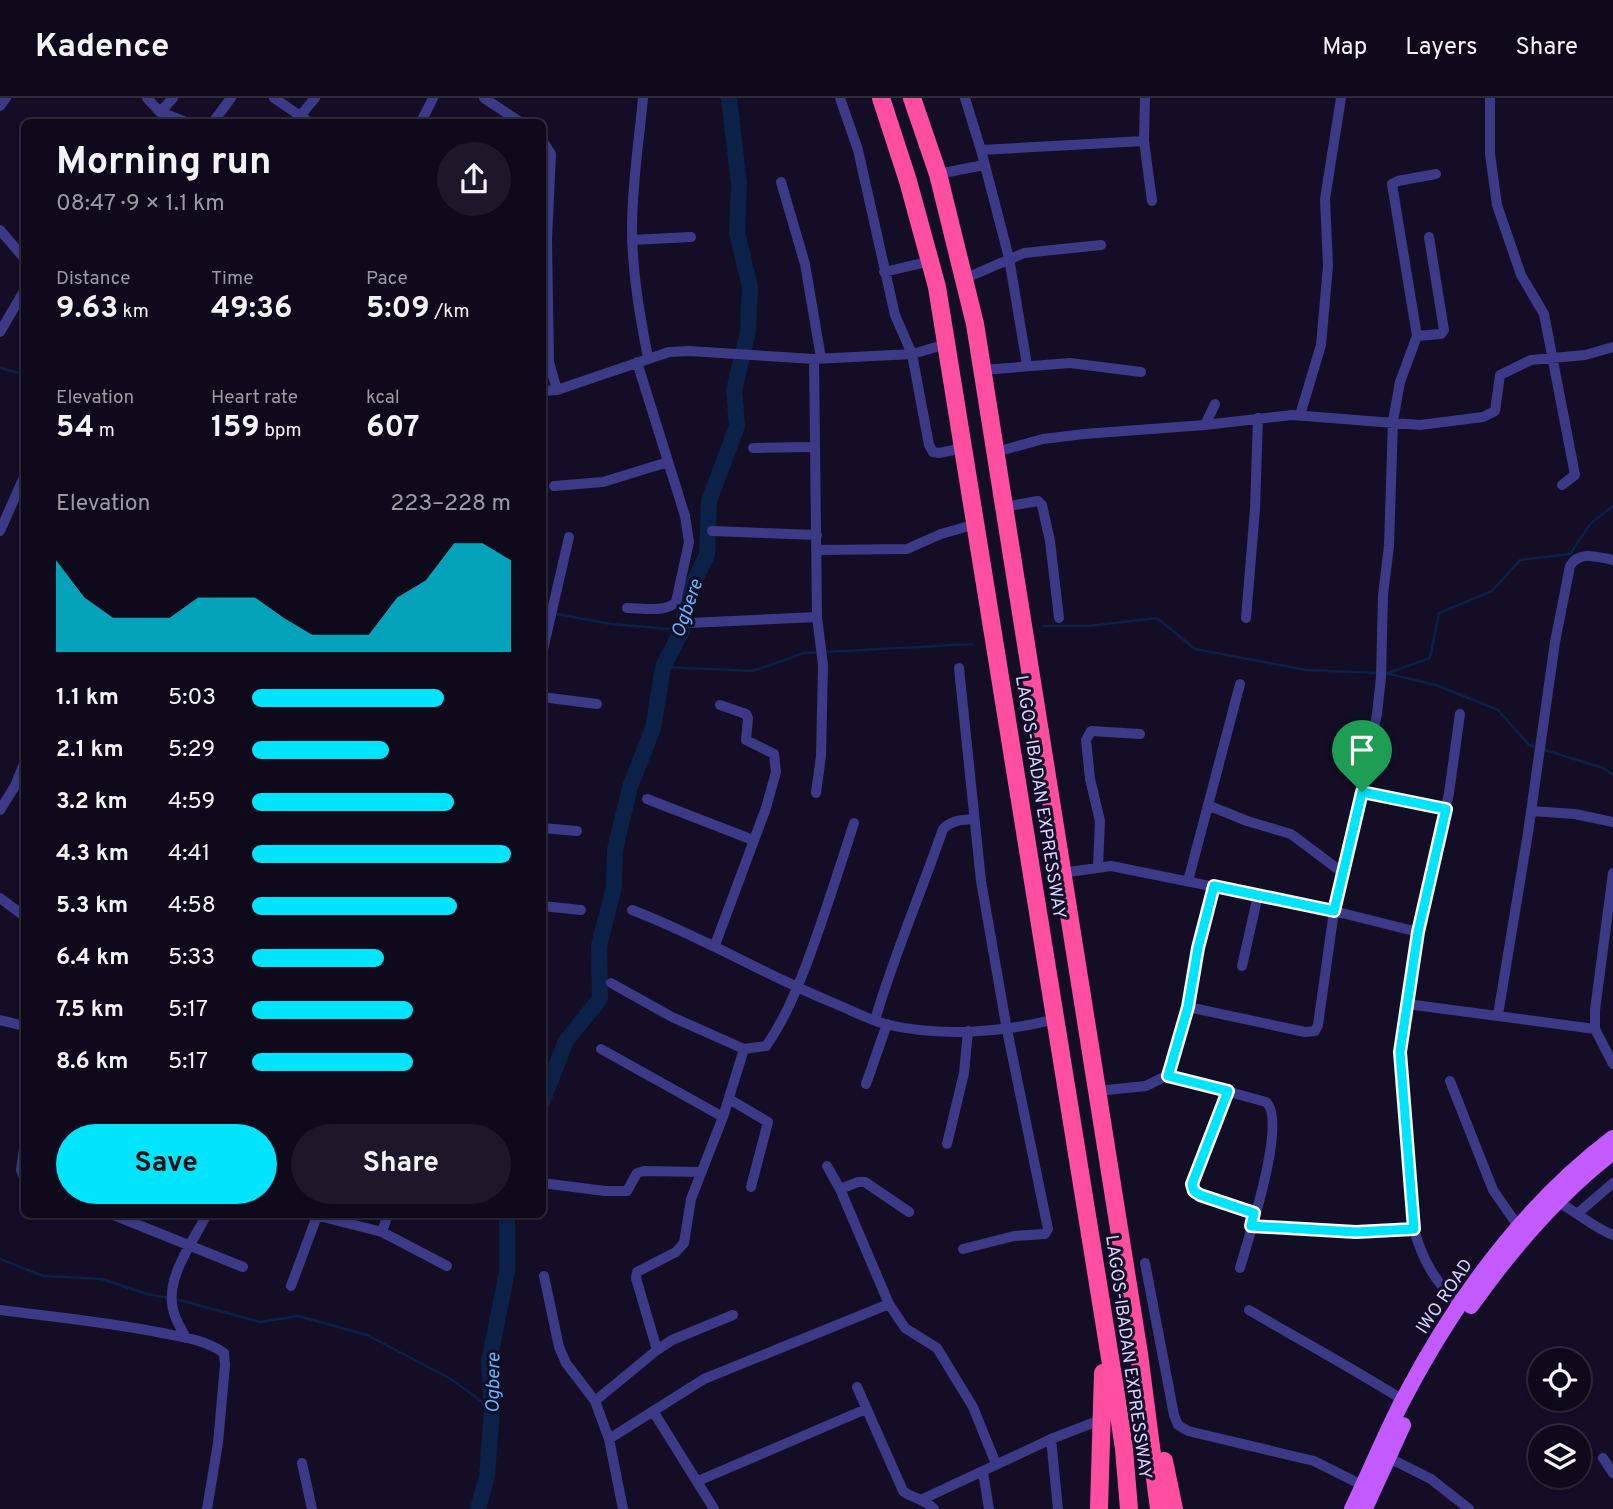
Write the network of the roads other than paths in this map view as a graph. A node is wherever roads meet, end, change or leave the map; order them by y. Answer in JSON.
{"nodes":[{"id":1,"x":6,"y":98,"type":"edge"},
{"id":2,"x":147,"y":98,"type":"edge"},
{"id":3,"x":173,"y":98,"type":"edge"},
{"id":4,"x":230,"y":98,"type":"edge"},
{"id":5,"x":274,"y":98,"type":"edge"},
{"id":6,"x":316,"y":98,"type":"edge"},
{"id":7,"x":433,"y":98,"type":"edge"},
{"id":8,"x":484,"y":98,"type":"edge"},
{"id":9,"x":643,"y":98,"type":"edge"},
{"id":10,"x":840,"y":98,"type":"edge"},
{"id":11,"x":881,"y":98,"type":"edge"},
{"id":12,"x":912,"y":98,"type":"edge"},
{"id":13,"x":965,"y":98,"type":"edge"},
{"id":14,"x":1145,"y":98,"type":"edge"},
{"id":15,"x":1341,"y":98,"type":"edge"},
{"id":16,"x":1490,"y":98,"type":"edge"},
{"id":17,"x":0,"y":106,"type":"edge"},
{"id":18,"x":161,"y":116,"type":"edge"},
{"id":19,"x":215,"y":119,"type":"edge"},
{"id":20,"x":305,"y":119,"type":"edge"},
{"id":21,"x":422,"y":119,"type":"edge"},
{"id":22,"x":516,"y":119,"type":"edge"},
{"id":23,"x":1144,"y":141,"type":"junction"},
{"id":24,"x":546,"y":146,"type":"edge"},
{"id":25,"x":981,"y":150,"type":"junction"},
{"id":26,"x":984,"y":165,"type":"junction"},
{"id":27,"x":938,"y":174,"type":"junction"},
{"id":28,"x":1436,"y":174,"type":"dead end"},
{"id":29,"x":781,"y":182,"type":"dead end"},
{"id":30,"x":1152,"y":201,"type":"dead end"},
{"id":31,"x":0,"y":230,"type":"edge"},
{"id":32,"x":691,"y":237,"type":"dead end"},
{"id":33,"x":1429,"y":237,"type":"dead end"},
{"id":34,"x":632,"y":240,"type":"junction"},
{"id":35,"x":1101,"y":245,"type":"dead end"},
{"id":36,"x":21,"y":254,"type":"edge"},
{"id":37,"x":1009,"y":258,"type":"junction"},
{"id":38,"x":931,"y":261,"type":"junction"},
{"id":39,"x":884,"y":272,"type":"junction"},
{"id":40,"x":965,"y":278,"type":"junction"},
{"id":41,"x":21,"y":296,"type":"edge"},
{"id":42,"x":0,"y":332,"type":"edge"},
{"id":43,"x":1417,"y":336,"type":"junction"},
{"id":44,"x":947,"y":344,"type":"junction"},
{"id":45,"x":1613,"y":347,"type":"edge"},
{"id":46,"x":912,"y":354,"type":"junction"},
{"id":47,"x":818,"y":358,"type":"junction"},
{"id":48,"x":1553,"y":358,"type":"junction"},
{"id":49,"x":642,"y":360,"type":"junction"},
{"id":50,"x":1027,"y":365,"type":"junction"},
{"id":51,"x":983,"y":370,"type":"junction"},
{"id":52,"x":1141,"y":372,"type":"dead end"},
{"id":53,"x":558,"y":390,"type":"junction"},
{"id":54,"x":546,"y":391,"type":"edge"},
{"id":55,"x":1215,"y":404,"type":"dead end"},
{"id":56,"x":1300,"y":415,"type":"junction"},
{"id":57,"x":1258,"y":418,"type":"junction"},
{"id":58,"x":1393,"y":421,"type":"junction"},
{"id":59,"x":1205,"y":425,"type":"junction"},
{"id":60,"x":815,"y":447,"type":"junction"},
{"id":61,"x":753,"y":448,"type":"dead end"},
{"id":62,"x":964,"y":448,"type":"junction"},
{"id":63,"x":996,"y":452,"type":"junction"},
{"id":64,"x":668,"y":462,"type":"junction"},
{"id":65,"x":1562,"y":485,"type":"dead end"},
{"id":66,"x":554,"y":486,"type":"dead end"},
{"id":67,"x":21,"y":487,"type":"edge"},
{"id":68,"x":1004,"y":507,"type":"junction"},
{"id":69,"x":976,"y":524,"type":"junction"},
{"id":70,"x":0,"y":531,"type":"edge"},
{"id":71,"x":712,"y":531,"type":"dead end"},
{"id":72,"x":817,"y":535,"type":"junction"},
{"id":73,"x":569,"y":537,"type":"dead end"},
{"id":74,"x":818,"y":550,"type":"junction"},
{"id":75,"x":1613,"y":560,"type":"edge"},
{"id":76,"x":627,"y":608,"type":"dead end"},
{"id":77,"x":817,"y":617,"type":"junction"},
{"id":78,"x":1059,"y":618,"type":"dead end"},
{"id":79,"x":1246,"y":618,"type":"dead end"},
{"id":80,"x":690,"y":623,"type":"dead end"},
{"id":81,"x":546,"y":637,"type":"edge"},
{"id":82,"x":959,"y":668,"type":"dead end"},
{"id":83,"x":1240,"y":684,"type":"dead end"},
{"id":84,"x":546,"y":698,"type":"edge"},
{"id":85,"x":597,"y":704,"type":"dead end"},
{"id":86,"x":720,"y":705,"type":"dead end"},
{"id":87,"x":1460,"y":714,"type":"dead end"},
{"id":88,"x":1140,"y":734,"type":"dead end"},
{"id":89,"x":20,"y":788,"type":"edge"},
{"id":90,"x":1362,"y":792,"type":"junction"},
{"id":91,"x":816,"y":793,"type":"dead end"},
{"id":92,"x":647,"y":799,"type":"dead end"},
{"id":93,"x":1210,"y":806,"type":"junction"},
{"id":94,"x":1446,"y":809,"type":"junction"},
{"id":95,"x":0,"y":810,"type":"edge"},
{"id":96,"x":1531,"y":811,"type":"junction"},
{"id":97,"x":973,"y":819,"type":"junction"},
{"id":98,"x":1613,"y":822,"type":"edge"},
{"id":99,"x":853,"y":823,"type":"dead end"},
{"id":100,"x":546,"y":828,"type":"edge"},
{"id":101,"x":577,"y":831,"type":"dead end"},
{"id":102,"x":753,"y":840,"type":"junction"},
{"id":103,"x":1098,"y":866,"type":"junction"},
{"id":104,"x":1062,"y":873,"type":"junction"},
{"id":105,"x":1343,"y":873,"type":"junction"},
{"id":106,"x":1613,"y":873,"type":"edge"},
{"id":107,"x":1188,"y":881,"type":"junction"},
{"id":108,"x":1214,"y":886,"type":"junction"},
{"id":109,"x":1258,"y":895,"type":"junction"},
{"id":110,"x":0,"y":898,"type":"edge"},
{"id":111,"x":546,"y":906,"type":"edge"},
{"id":112,"x":581,"y":910,"type":"dead end"},
{"id":113,"x":632,"y":910,"type":"dead end"},
{"id":114,"x":1334,"y":911,"type":"junction"},
{"id":115,"x":21,"y":914,"type":"edge"},
{"id":116,"x":1418,"y":932,"type":"junction"},
{"id":117,"x":715,"y":945,"type":"junction"},
{"id":118,"x":1242,"y":966,"type":"dead end"},
{"id":119,"x":611,"y":983,"type":"dead end"},
{"id":120,"x":797,"y":988,"type":"junction"},
{"id":121,"x":1407,"y":1004,"type":"junction"},
{"id":122,"x":1188,"y":1007,"type":"junction"},
{"id":123,"x":1498,"y":1015,"type":"junction"},
{"id":124,"x":1055,"y":1019,"type":"junction"},
{"id":125,"x":0,"y":1020,"type":"edge"},
{"id":126,"x":875,"y":1020,"type":"junction"},
{"id":127,"x":887,"y":1024,"type":"junction"},
{"id":128,"x":21,"y":1025,"type":"edge"},
{"id":129,"x":1595,"y":1029,"type":"junction"},
{"id":130,"x":1007,"y":1030,"type":"junction"},
{"id":131,"x":968,"y":1031,"type":"junction"},
{"id":132,"x":601,"y":1049,"type":"dead end"},
{"id":133,"x":744,"y":1049,"type":"junction"},
{"id":134,"x":1613,"y":1064,"type":"edge"},
{"id":135,"x":1168,"y":1076,"type":"junction"},
{"id":136,"x":1450,"y":1081,"type":"dead end"},
{"id":137,"x":866,"y":1084,"type":"dead end"},
{"id":138,"x":1097,"y":1091,"type":"junction"},
{"id":139,"x":1228,"y":1091,"type":"junction"},
{"id":140,"x":729,"y":1099,"type":"junction"},
{"id":141,"x":723,"y":1117,"type":"junction"},
{"id":142,"x":1613,"y":1138,"type":"edge"},
{"id":143,"x":947,"y":1144,"type":"dead end"},
{"id":144,"x":1613,"y":1152,"type":"edge"},
{"id":145,"x":827,"y":1166,"type":"dead end"},
{"id":146,"x":701,"y":1171,"type":"junction"},
{"id":147,"x":546,"y":1183,"type":"edge"},
{"id":148,"x":1613,"y":1183,"type":"edge"},
{"id":149,"x":751,"y":1187,"type":"dead end"},
{"id":150,"x":840,"y":1189,"type":"junction"},
{"id":151,"x":1556,"y":1201,"type":"junction"},
{"id":152,"x":909,"y":1212,"type":"dead end"},
{"id":153,"x":1254,"y":1213,"type":"junction"},
{"id":154,"x":1577,"y":1214,"type":"junction"},
{"id":155,"x":121,"y":1218,"type":"edge"},
{"id":156,"x":204,"y":1218,"type":"edge"},
{"id":157,"x":313,"y":1218,"type":"edge"},
{"id":158,"x":326,"y":1218,"type":"edge"},
{"id":159,"x":387,"y":1218,"type":"edge"},
{"id":160,"x":1251,"y":1226,"type":"junction"},
{"id":161,"x":1518,"y":1226,"type":"junction"},
{"id":162,"x":1414,"y":1229,"type":"junction"},
{"id":163,"x":382,"y":1232,"type":"junction"},
{"id":164,"x":1613,"y":1235,"type":"edge"},
{"id":165,"x":190,"y":1247,"type":"junction"},
{"id":166,"x":963,"y":1250,"type":"dead end"},
{"id":167,"x":1146,"y":1263,"type":"dead end"},
{"id":168,"x":447,"y":1266,"type":"dead end"},
{"id":169,"x":243,"y":1267,"type":"dead end"},
{"id":170,"x":1240,"y":1268,"type":"dead end"},
{"id":171,"x":544,"y":1276,"type":"dead end"},
{"id":172,"x":291,"y":1286,"type":"dead end"},
{"id":173,"x":889,"y":1304,"type":"junction"},
{"id":174,"x":1459,"y":1306,"type":"junction"},
{"id":175,"x":0,"y":1310,"type":"edge"},
{"id":176,"x":1249,"y":1310,"type":"dead end"},
{"id":177,"x":733,"y":1315,"type":"dead end"},
{"id":178,"x":186,"y":1338,"type":"junction"},
{"id":179,"x":1107,"y":1349,"type":"junction"},
{"id":180,"x":657,"y":1350,"type":"junction"},
{"id":181,"x":1139,"y":1354,"type":"junction"},
{"id":182,"x":857,"y":1387,"type":"dead end"},
{"id":183,"x":1403,"y":1400,"type":"junction"},
{"id":184,"x":595,"y":1401,"type":"junction"},
{"id":185,"x":866,"y":1409,"type":"junction"},
{"id":186,"x":653,"y":1411,"type":"junction"},
{"id":187,"x":1103,"y":1419,"type":"junction"},
{"id":188,"x":609,"y":1439,"type":"junction"},
{"id":189,"x":1051,"y":1439,"type":"junction"},
{"id":190,"x":1389,"y":1458,"type":"junction"},
{"id":191,"x":1603,"y":1458,"type":"dead end"},
{"id":192,"x":302,"y":1463,"type":"dead end"},
{"id":193,"x":996,"y":1464,"type":"junction"},
{"id":194,"x":983,"y":1472,"type":"junction"},
{"id":195,"x":1613,"y":1473,"type":"edge"},
{"id":196,"x":698,"y":1481,"type":"junction"},
{"id":197,"x":1364,"y":1486,"type":"junction"},
{"id":198,"x":923,"y":1499,"type":"junction"},
{"id":199,"x":207,"y":1509,"type":"edge"},
{"id":200,"x":312,"y":1509,"type":"edge"},
{"id":201,"x":623,"y":1509,"type":"edge"},
{"id":202,"x":714,"y":1509,"type":"edge"},
{"id":203,"x":934,"y":1509,"type":"edge"},
{"id":204,"x":989,"y":1509,"type":"edge"},
{"id":205,"x":1058,"y":1509,"type":"edge"},
{"id":206,"x":1100,"y":1509,"type":"edge"},
{"id":207,"x":1129,"y":1509,"type":"edge"},
{"id":208,"x":1159,"y":1509,"type":"edge"},
{"id":209,"x":1174,"y":1509,"type":"edge"},
{"id":210,"x":1352,"y":1509,"type":"edge"},
{"id":211,"x":1364,"y":1509,"type":"edge"},
{"id":212,"x":1469,"y":1509,"type":"edge"}],
"edges":[{"from":1,"to":17,"type":"street"},
{"from":2,"to":18,"type":"street"},
{"from":3,"to":18,"type":"street"},
{"from":4,"to":19,"type":"street"},
{"from":5,"to":20,"type":"street"},
{"from":6,"to":20,"type":"street"},
{"from":7,"to":21,"type":"street"},
{"from":8,"to":22,"type":"street"},
{"from":9,"to":34,"type":"street"},
{"from":10,"to":39,"type":"street"},
{"from":11,"to":38,"type":"highway","name":"LAGOS-IBADAN EXPRESSWAY"},
{"from":12,"to":27,"type":"highway","name":"LAGOS-IBADAN EXPRESSWAY"},
{"from":13,"to":25,"type":"street"},
{"from":14,"to":23,"type":"street"},
{"from":15,"to":56,"type":"street"},
{"from":16,"to":48,"type":"street"},
{"from":23,"to":25,"type":"street"},
{"from":23,"to":30,"type":"street"},
{"from":24,"to":53,"type":"street"},
{"from":25,"to":26,"type":"street"},
{"from":26,"to":27,"type":"street"},
{"from":26,"to":37,"type":"street"},
{"from":27,"to":40,"type":"highway","name":"LAGOS-IBADAN EXPRESSWAY"},
{"from":28,"to":43,"type":"street"},
{"from":29,"to":47,"type":"street"},
{"from":31,"to":36,"type":"street"},
{"from":32,"to":34,"type":"street"},
{"from":33,"to":43,"type":"street"},
{"from":34,"to":49,"type":"street"},
{"from":35,"to":37,"type":"street"},
{"from":37,"to":40,"type":"street"},
{"from":37,"to":50,"type":"street"},
{"from":38,"to":39,"type":"street"},
{"from":38,"to":44,"type":"highway","name":"LAGOS-IBADAN EXPRESSWAY"},
{"from":39,"to":46,"type":"street"},
{"from":40,"to":51,"type":"highway","name":"LAGOS-IBADAN EXPRESSWAY"},
{"from":41,"to":42,"type":"street"},
{"from":43,"to":58,"type":"street"},
{"from":44,"to":46,"type":"street"},
{"from":44,"to":62,"type":"highway","name":"LAGOS-IBADAN EXPRESSWAY"},
{"from":45,"to":48,"type":"street"},
{"from":46,"to":47,"type":"street"},
{"from":46,"to":62,"type":"street"},
{"from":47,"to":49,"type":"street"},
{"from":47,"to":60,"type":"street"},
{"from":48,"to":58,"type":"street"},
{"from":48,"to":65,"type":"street"},
{"from":49,"to":53,"type":"street"},
{"from":49,"to":64,"type":"street"},
{"from":50,"to":51,"type":"street"},
{"from":50,"to":52,"type":"street"},
{"from":51,"to":63,"type":"highway","name":"LAGOS-IBADAN EXPRESSWAY"},
{"from":53,"to":54,"type":"street"},
{"from":55,"to":59,"type":"street"},
{"from":56,"to":57,"type":"street"},
{"from":56,"to":58,"type":"street"},
{"from":57,"to":59,"type":"street"},
{"from":57,"to":79,"type":"street"},
{"from":58,"to":90,"type":"street"},
{"from":59,"to":63,"type":"street"},
{"from":60,"to":61,"type":"street"},
{"from":60,"to":72,"type":"street"},
{"from":62,"to":69,"type":"highway","name":"LAGOS-IBADAN EXPRESSWAY"},
{"from":63,"to":68,"type":"highway","name":"LAGOS-IBADAN EXPRESSWAY"},
{"from":64,"to":66,"type":"street"},
{"from":64,"to":76,"type":"street"},
{"from":67,"to":70,"type":"street"},
{"from":68,"to":78,"type":"street"},
{"from":68,"to":104,"type":"highway","name":"LAGOS-IBADAN EXPRESSWAY"},
{"from":69,"to":74,"type":"street"},
{"from":69,"to":124,"type":"highway","name":"LAGOS-IBADAN EXPRESSWAY"},
{"from":71,"to":72,"type":"street"},
{"from":72,"to":74,"type":"street"},
{"from":73,"to":81,"type":"street"},
{"from":74,"to":77,"type":"street"},
{"from":75,"to":96,"type":"street"},
{"from":77,"to":80,"type":"street"},
{"from":77,"to":91,"type":"street"},
{"from":82,"to":97,"type":"street"},
{"from":83,"to":93,"type":"street"},
{"from":84,"to":85,"type":"street"},
{"from":86,"to":102,"type":"street"},
{"from":87,"to":94,"type":"street"},
{"from":88,"to":103,"type":"street"},
{"from":89,"to":95,"type":"street"},
{"from":90,"to":94,"type":"street"},
{"from":90,"to":105,"type":"street"},
{"from":92,"to":102,"type":"street"},
{"from":93,"to":105,"type":"street"},
{"from":93,"to":107,"type":"street"},
{"from":94,"to":116,"type":"street"},
{"from":96,"to":98,"type":"street"},
{"from":96,"to":123,"type":"street"},
{"from":97,"to":126,"type":"street"},
{"from":97,"to":130,"type":"street"},
{"from":99,"to":120,"type":"street"},
{"from":100,"to":101,"type":"street"},
{"from":102,"to":117,"type":"street"},
{"from":103,"to":104,"type":"street"},
{"from":103,"to":107,"type":"street"},
{"from":104,"to":138,"type":"highway","name":"LAGOS-IBADAN EXPRESSWAY"},
{"from":105,"to":114,"type":"street"},
{"from":106,"to":129,"type":"street"},
{"from":107,"to":108,"type":"street"},
{"from":108,"to":109,"type":"street"},
{"from":108,"to":122,"type":"street"},
{"from":109,"to":114,"type":"street"},
{"from":109,"to":118,"type":"street"},
{"from":110,"to":115,"type":"street"},
{"from":111,"to":112,"type":"street"},
{"from":113,"to":117,"type":"street"},
{"from":114,"to":116,"type":"street"},
{"from":114,"to":122,"type":"street"},
{"from":116,"to":121,"type":"street"},
{"from":117,"to":120,"type":"street"},
{"from":119,"to":133,"type":"street"},
{"from":120,"to":126,"type":"street"},
{"from":120,"to":133,"type":"street"},
{"from":121,"to":123,"type":"street"},
{"from":121,"to":162,"type":"street"},
{"from":122,"to":135,"type":"street"},
{"from":123,"to":129,"type":"street"},
{"from":124,"to":130,"type":"street"},
{"from":124,"to":179,"type":"highway","name":"LAGOS-IBADAN EXPRESSWAY"},
{"from":125,"to":128,"type":"street"},
{"from":126,"to":127,"type":"street"},
{"from":127,"to":131,"type":"street"},
{"from":127,"to":137,"type":"street"},
{"from":129,"to":134,"type":"street"},
{"from":130,"to":131,"type":"street"},
{"from":130,"to":166,"type":"street"},
{"from":131,"to":143,"type":"street"},
{"from":132,"to":141,"type":"street"},
{"from":133,"to":140,"type":"street"},
{"from":135,"to":138,"type":"street"},
{"from":135,"to":139,"type":"street"},
{"from":136,"to":161,"type":"street"},
{"from":138,"to":181,"type":"highway","name":"LAGOS-IBADAN EXPRESSWAY"},
{"from":139,"to":153,"type":"street"},
{"from":139,"to":153,"type":"street"},
{"from":140,"to":141,"type":"street"},
{"from":140,"to":149,"type":"street"},
{"from":141,"to":146,"type":"street"},
{"from":142,"to":161,"type":"main road","name":"IWO ROAD"},
{"from":144,"to":151,"type":"main road","name":"IWO ROAD"},
{"from":145,"to":150,"type":"street"},
{"from":146,"to":147,"type":"street"},
{"from":146,"to":180,"type":"street"},
{"from":148,"to":154,"type":"street"},
{"from":150,"to":152,"type":"street"},
{"from":150,"to":173,"type":"street"},
{"from":151,"to":154,"type":"street"},
{"from":151,"to":190,"type":"main road","name":"IWO ROAD"},
{"from":153,"to":160,"type":"street"},
{"from":154,"to":164,"type":"street"},
{"from":155,"to":165,"type":"street"},
{"from":156,"to":165,"type":"street"},
{"from":157,"to":172,"type":"street"},
{"from":158,"to":163,"type":"street"},
{"from":159,"to":163,"type":"street"},
{"from":160,"to":162,"type":"street"},
{"from":160,"to":170,"type":"street"},
{"from":161,"to":174,"type":"main road","name":"IWO ROAD"},
{"from":162,"to":174,"type":"street"},
{"from":163,"to":168,"type":"street"},
{"from":165,"to":169,"type":"street"},
{"from":165,"to":178,"type":"street"},
{"from":167,"to":197,"type":"street"},
{"from":171,"to":184,"type":"street"},
{"from":173,"to":186,"type":"street"},
{"from":173,"to":193,"type":"street"},
{"from":174,"to":183,"type":"main road","name":"IWO ROAD"},
{"from":175,"to":178,"type":"street"},
{"from":176,"to":183,"type":"street"},
{"from":177,"to":180,"type":"street"},
{"from":178,"to":199,"type":"street"},
{"from":179,"to":187,"type":"highway"},
{"from":179,"to":207,"type":"highway","name":"LAGOS-IBADAN EXPRESSWAY"},
{"from":180,"to":184,"type":"street"},
{"from":181,"to":208,"type":"highway","name":"LAGOS-IBADAN EXPRESSWAY"},
{"from":181,"to":209,"type":"highway"},
{"from":182,"to":185,"type":"street"},
{"from":183,"to":197,"type":"main road","name":"IWO ROAD"},
{"from":184,"to":188,"type":"street"},
{"from":185,"to":196,"type":"street"},
{"from":185,"to":198,"type":"street"},
{"from":186,"to":188,"type":"street"},
{"from":186,"to":196,"type":"street"},
{"from":187,"to":189,"type":"street"},
{"from":187,"to":206,"type":"highway"},
{"from":188,"to":201,"type":"street"},
{"from":189,"to":193,"type":"street"},
{"from":189,"to":205,"type":"street"},
{"from":190,"to":211,"type":"main road","name":"IWO ROAD"},
{"from":190,"to":212,"type":"street"},
{"from":191,"to":195,"type":"street"},
{"from":192,"to":200,"type":"street"},
{"from":193,"to":194,"type":"street"},
{"from":194,"to":198,"type":"street"},
{"from":194,"to":204,"type":"street"},
{"from":196,"to":202,"type":"street"},
{"from":197,"to":210,"type":"main road","name":"IWO ROAD"},
{"from":198,"to":203,"type":"street"}]}
